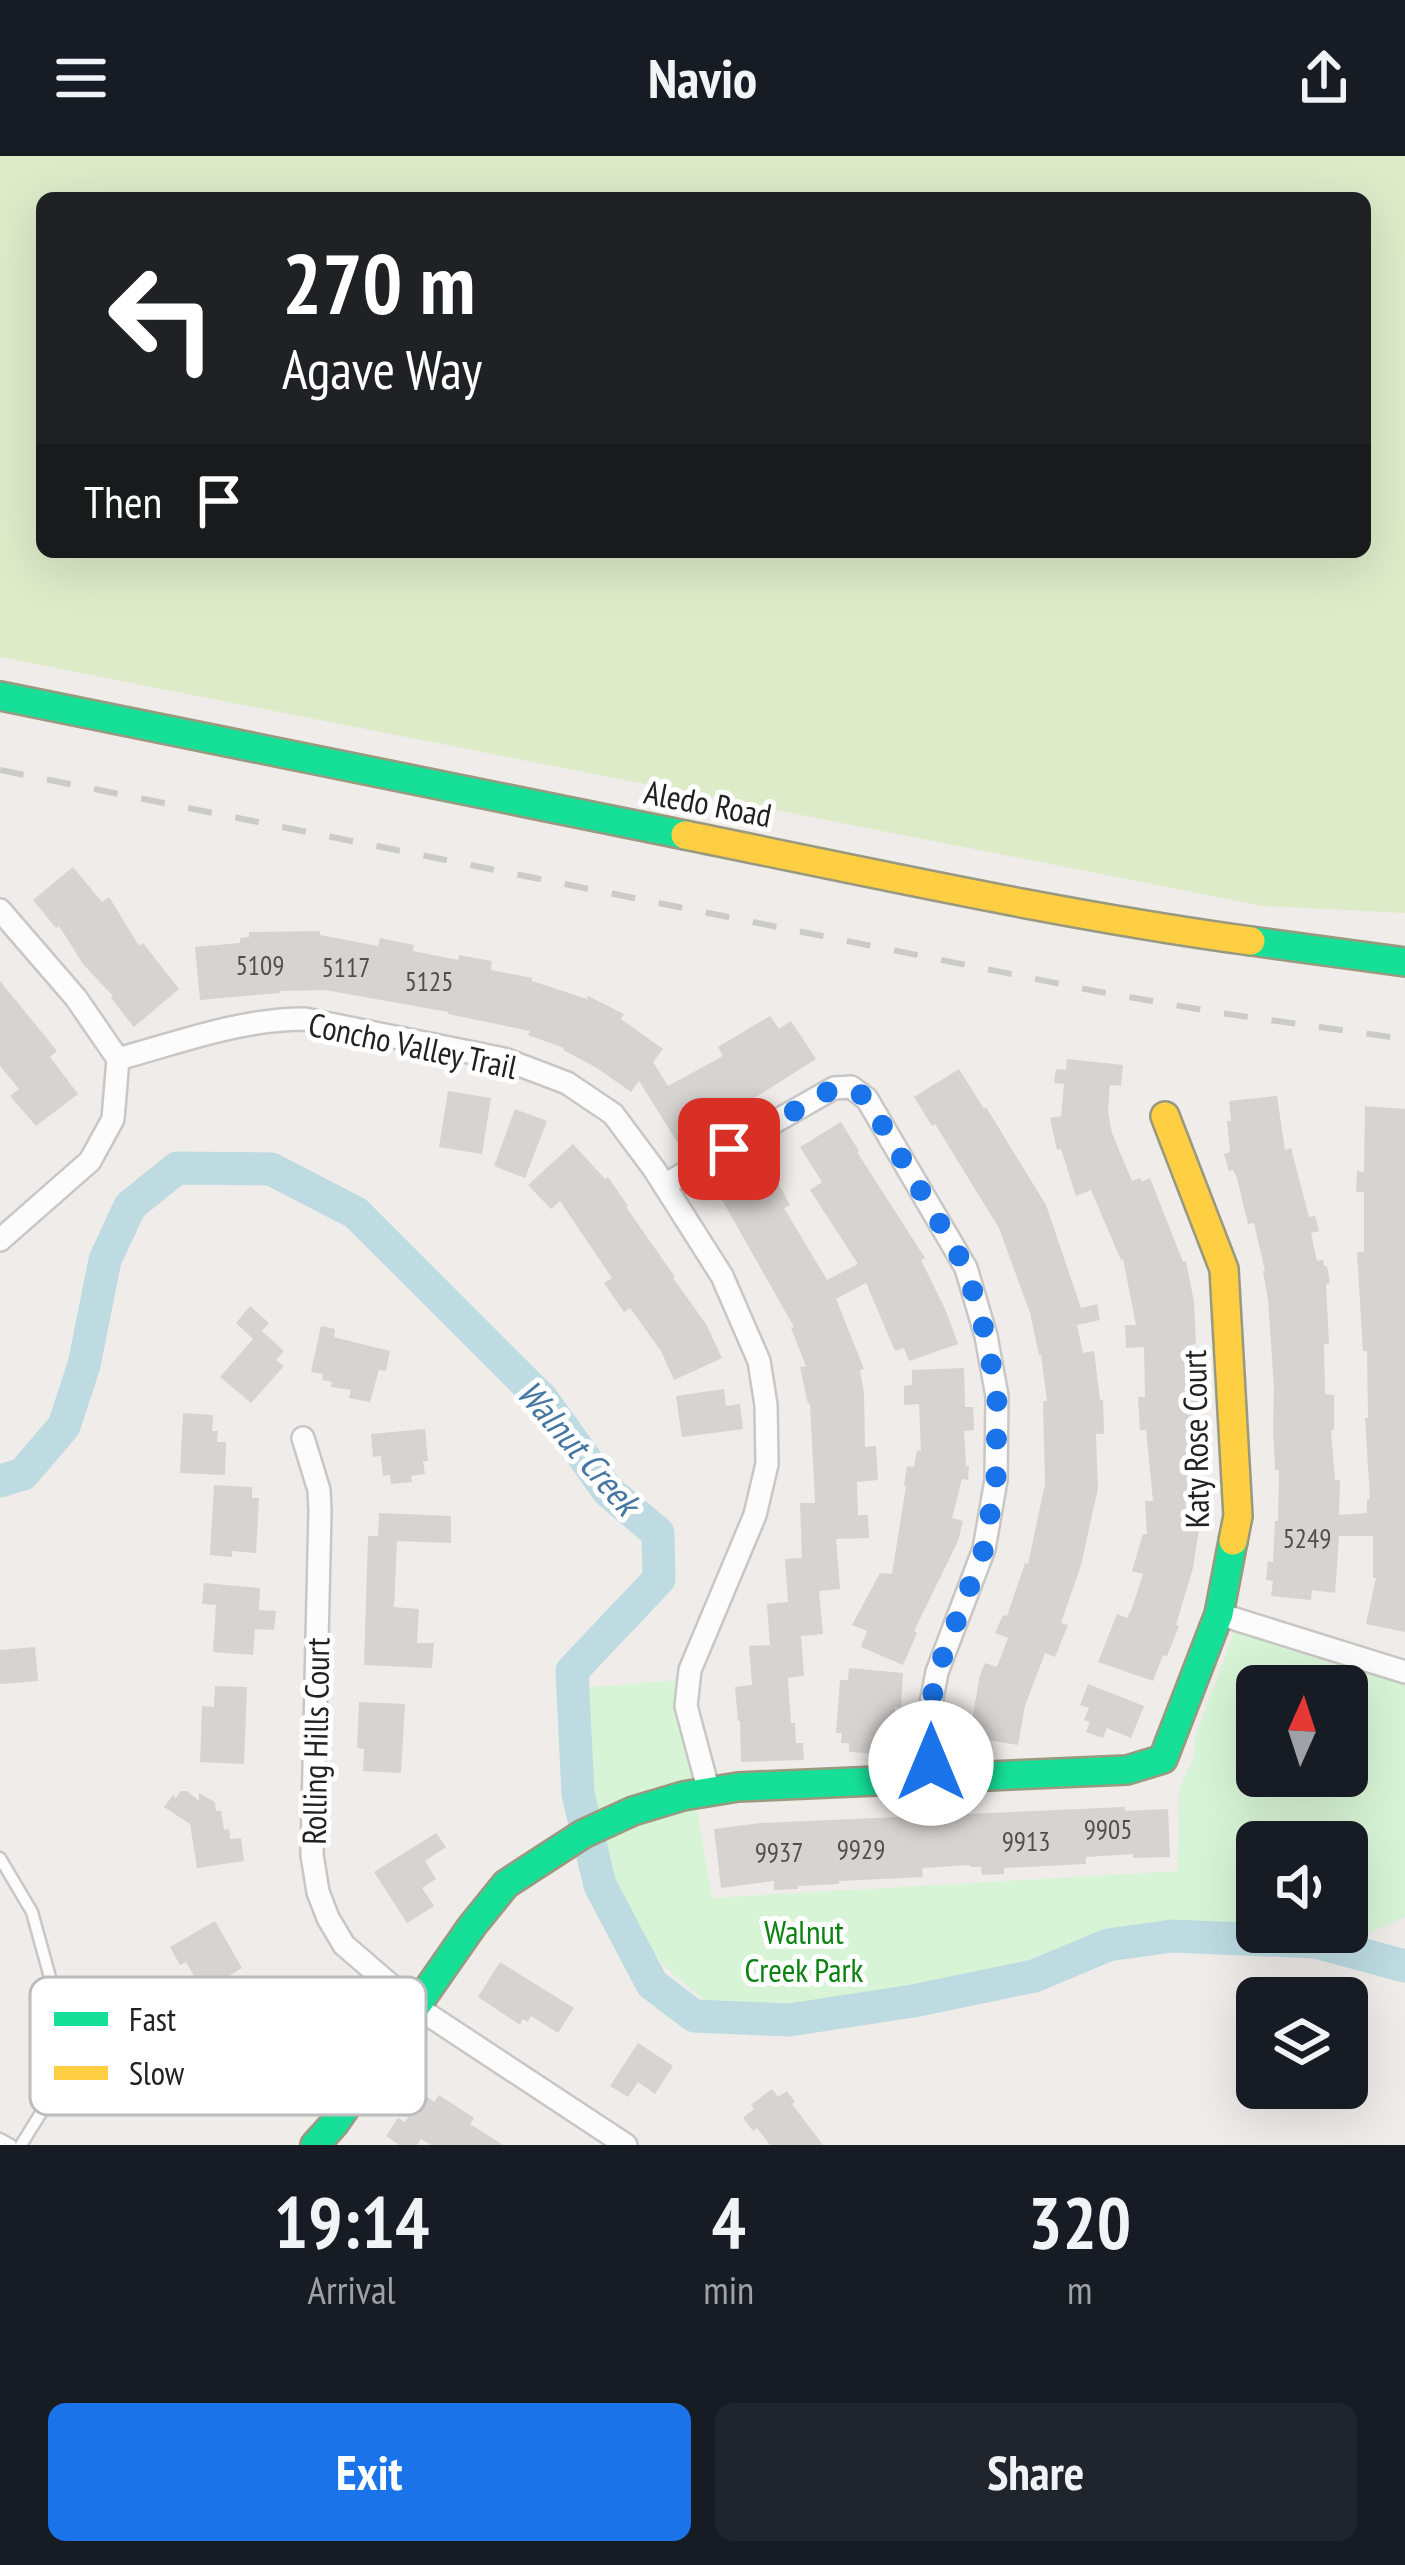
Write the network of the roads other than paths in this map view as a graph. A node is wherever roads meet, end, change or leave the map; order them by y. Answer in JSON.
{"nodes":[{"id":1,"x":0,"y":696,"type":"edge"},
{"id":2,"x":0,"y":910,"type":"edge"},
{"id":3,"x":1405,"y":962,"type":"edge"},
{"id":4,"x":118,"y":1059,"type":"junction"},
{"id":5,"x":1166,"y":1116,"type":"dead end"},
{"id":6,"x":664,"y":1184,"type":"junction"},
{"id":7,"x":0,"y":1240,"type":"edge"},
{"id":8,"x":303,"y":1438,"type":"dead end"},
{"id":9,"x":1219,"y":1614,"type":"junction"},
{"id":10,"x":1405,"y":1672,"type":"edge"},
{"id":11,"x":932,"y":1779,"type":"junction"},
{"id":12,"x":709,"y":1792,"type":"junction"},
{"id":13,"x":0,"y":1858,"type":"edge"},
{"id":14,"x":50,"y":1977,"type":"edge"},
{"id":15,"x":382,"y":1977,"type":"edge"},
{"id":16,"x":426,"y":1992,"type":"edge"},
{"id":17,"x":426,"y":2013,"type":"edge"},
{"id":18,"x":40,"y":2115,"type":"edge"},
{"id":19,"x":340,"y":2115,"type":"edge"},
{"id":20,"x":0,"y":2139,"type":"edge"},
{"id":21,"x":11,"y":2145,"type":"edge"},
{"id":22,"x":21,"y":2145,"type":"edge"},
{"id":23,"x":315,"y":2145,"type":"edge"},
{"id":24,"x":626,"y":2145,"type":"edge"}],
"edges":[{"from":1,"to":3,"type":"street","name":"Aledo Road"},
{"from":2,"to":4,"type":"street"},
{"from":4,"to":6,"type":"street","name":"Concho Valley Trail"},
{"from":4,"to":7,"type":"street"},
{"from":5,"to":9,"type":"street","name":"Katy Rose Court"},
{"from":6,"to":11,"type":"street"},
{"from":6,"to":12,"type":"street","name":"Concho Valley Trail"},
{"from":8,"to":15,"type":"street","name":"Rolling Hills Court"},
{"from":9,"to":10,"type":"street"},
{"from":9,"to":11,"type":"street","name":"Katy Rose Court"},
{"from":11,"to":12,"type":"street"},
{"from":12,"to":16,"type":"street"},
{"from":13,"to":14,"type":"lane"},
{"from":17,"to":24,"type":"street","name":"Rolling Hills Court"},
{"from":18,"to":22,"type":"lane"},
{"from":19,"to":23,"type":"street"},
{"from":20,"to":21,"type":"lane"}]}
